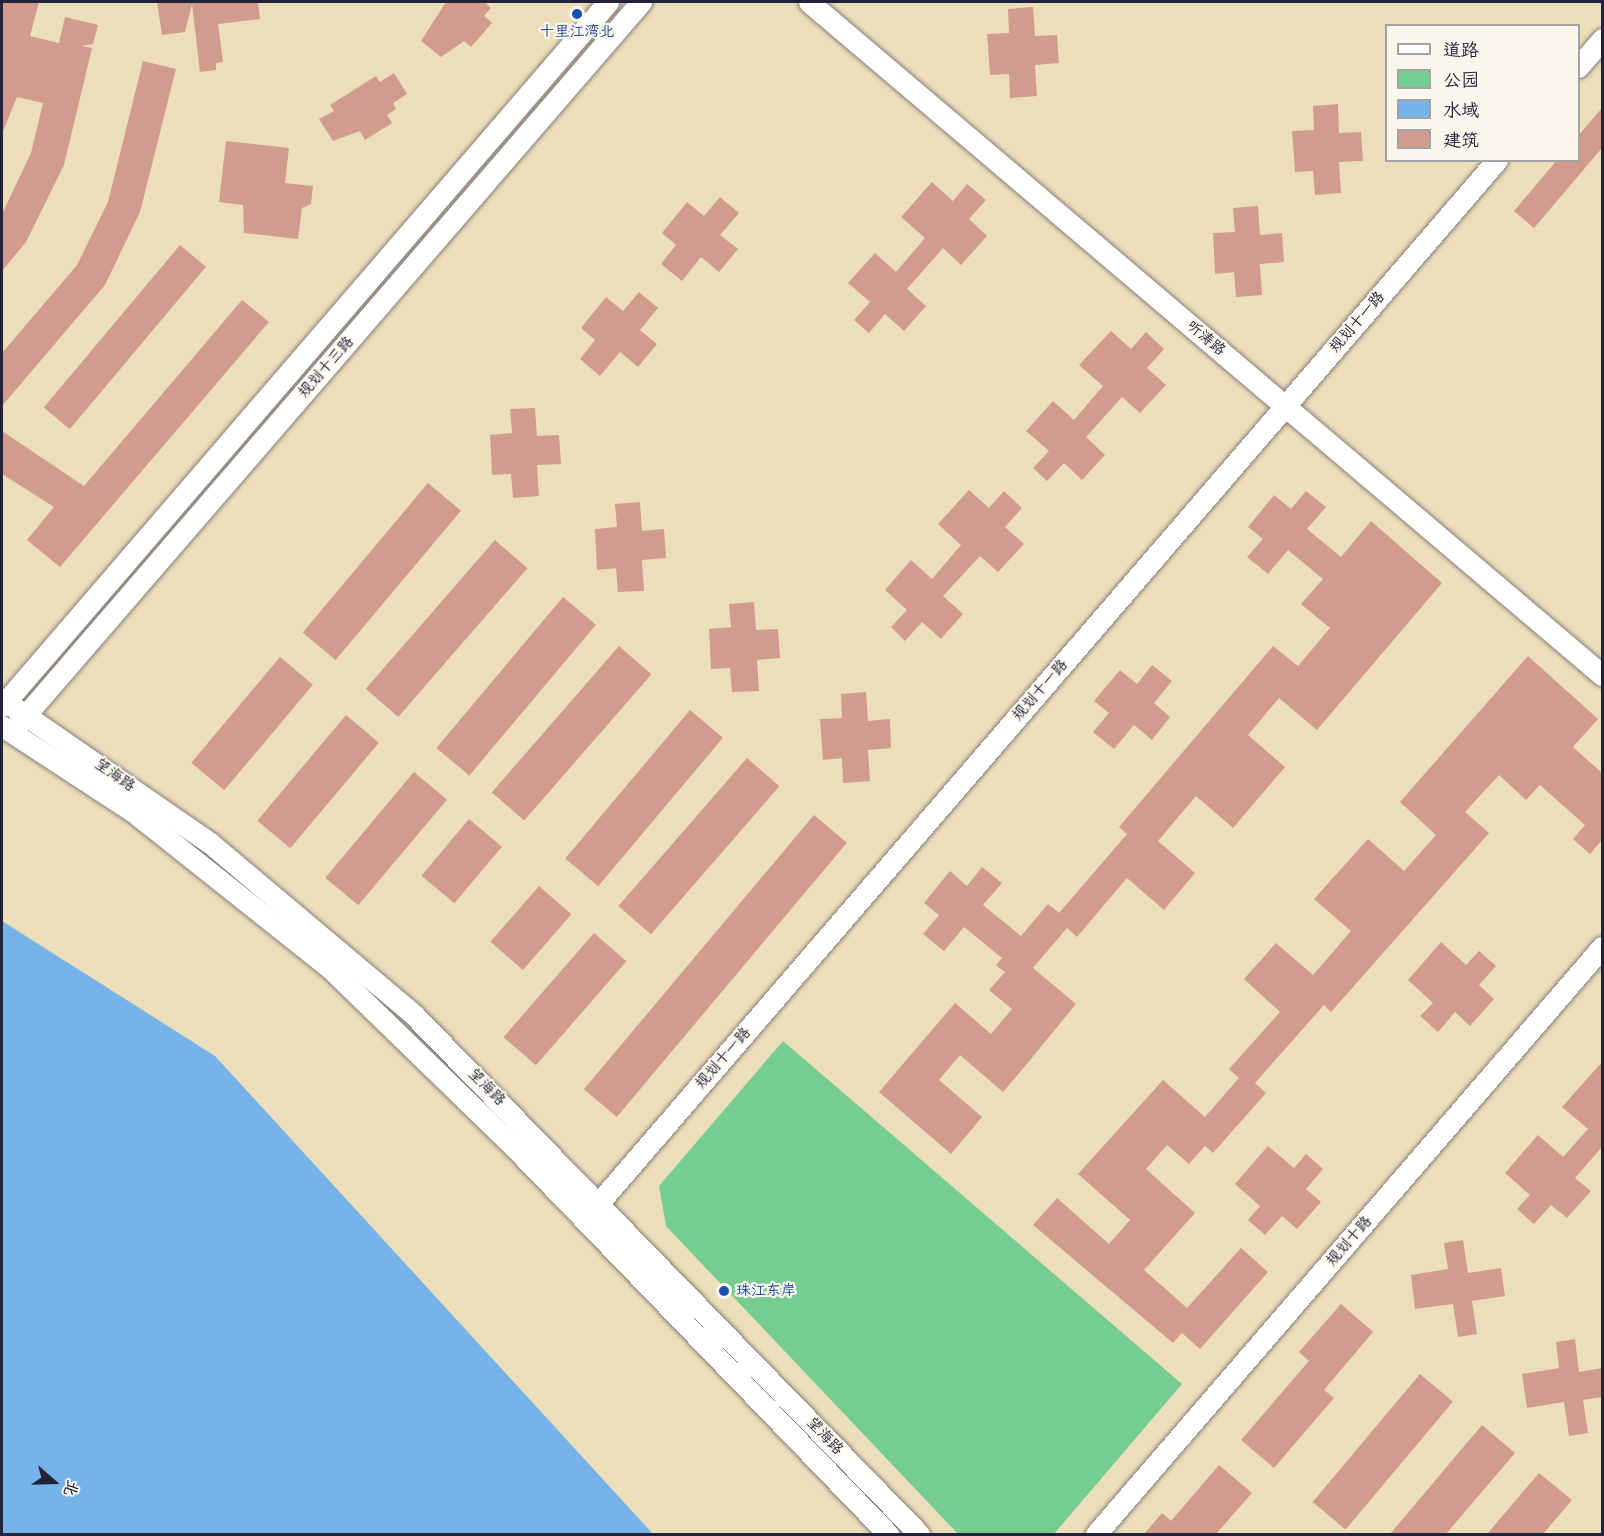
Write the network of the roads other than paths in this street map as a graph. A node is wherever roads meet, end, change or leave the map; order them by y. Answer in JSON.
{"nodes":[{"id":1,"x":608,"y":2,"type":"edge"},
{"id":2,"x":641,"y":2,"type":"edge"},
{"id":3,"x":809,"y":2,"type":"edge"},
{"id":4,"x":1602,"y":39,"type":"edge"},
{"id":5,"x":1580,"y":65,"type":"edge"},
{"id":6,"x":1495,"y":162,"type":"edge"},
{"id":7,"x":1285,"y":405,"type":"junction"},
{"id":8,"x":1602,"y":675,"type":"edge"},
{"id":9,"x":3,"y":702,"type":"edge"},
{"id":10,"x":26,"y":715,"type":"junction"},
{"id":11,"x":6,"y":729,"type":"edge"},
{"id":12,"x":1602,"y":947,"type":"edge"},
{"id":13,"x":599,"y":1202,"type":"junction"},
{"id":14,"x":584,"y":1220,"type":"junction"},
{"id":15,"x":888,"y":1534,"type":"edge"},
{"id":16,"x":919,"y":1534,"type":"edge"},
{"id":17,"x":1096,"y":1534,"type":"edge"}],
"edges":[{"from":1,"to":9,"type":"street","name":"规划十三路"},
{"from":2,"to":10,"type":"street","name":"规划十三路"},
{"from":3,"to":7,"type":"street","name":"听涛路"},
{"from":4,"to":5,"type":"street"},
{"from":6,"to":7,"type":"street","name":"规划十一路"},
{"from":7,"to":8,"type":"street","name":"听涛路"},
{"from":7,"to":13,"type":"street","name":"规划十一路"},
{"from":9,"to":10,"type":"street","name":"望海路"},
{"from":10,"to":11,"type":"street","name":"规划十三路"},
{"from":10,"to":13,"type":"street","name":"望海路"},
{"from":11,"to":14,"type":"street","name":"望海路"},
{"from":12,"to":17,"type":"street","name":"规划十路"},
{"from":13,"to":14,"type":"street","name":"规划十一路"},
{"from":13,"to":16,"type":"street","name":"望海路"},
{"from":14,"to":15,"type":"street","name":"望海路"}]}
